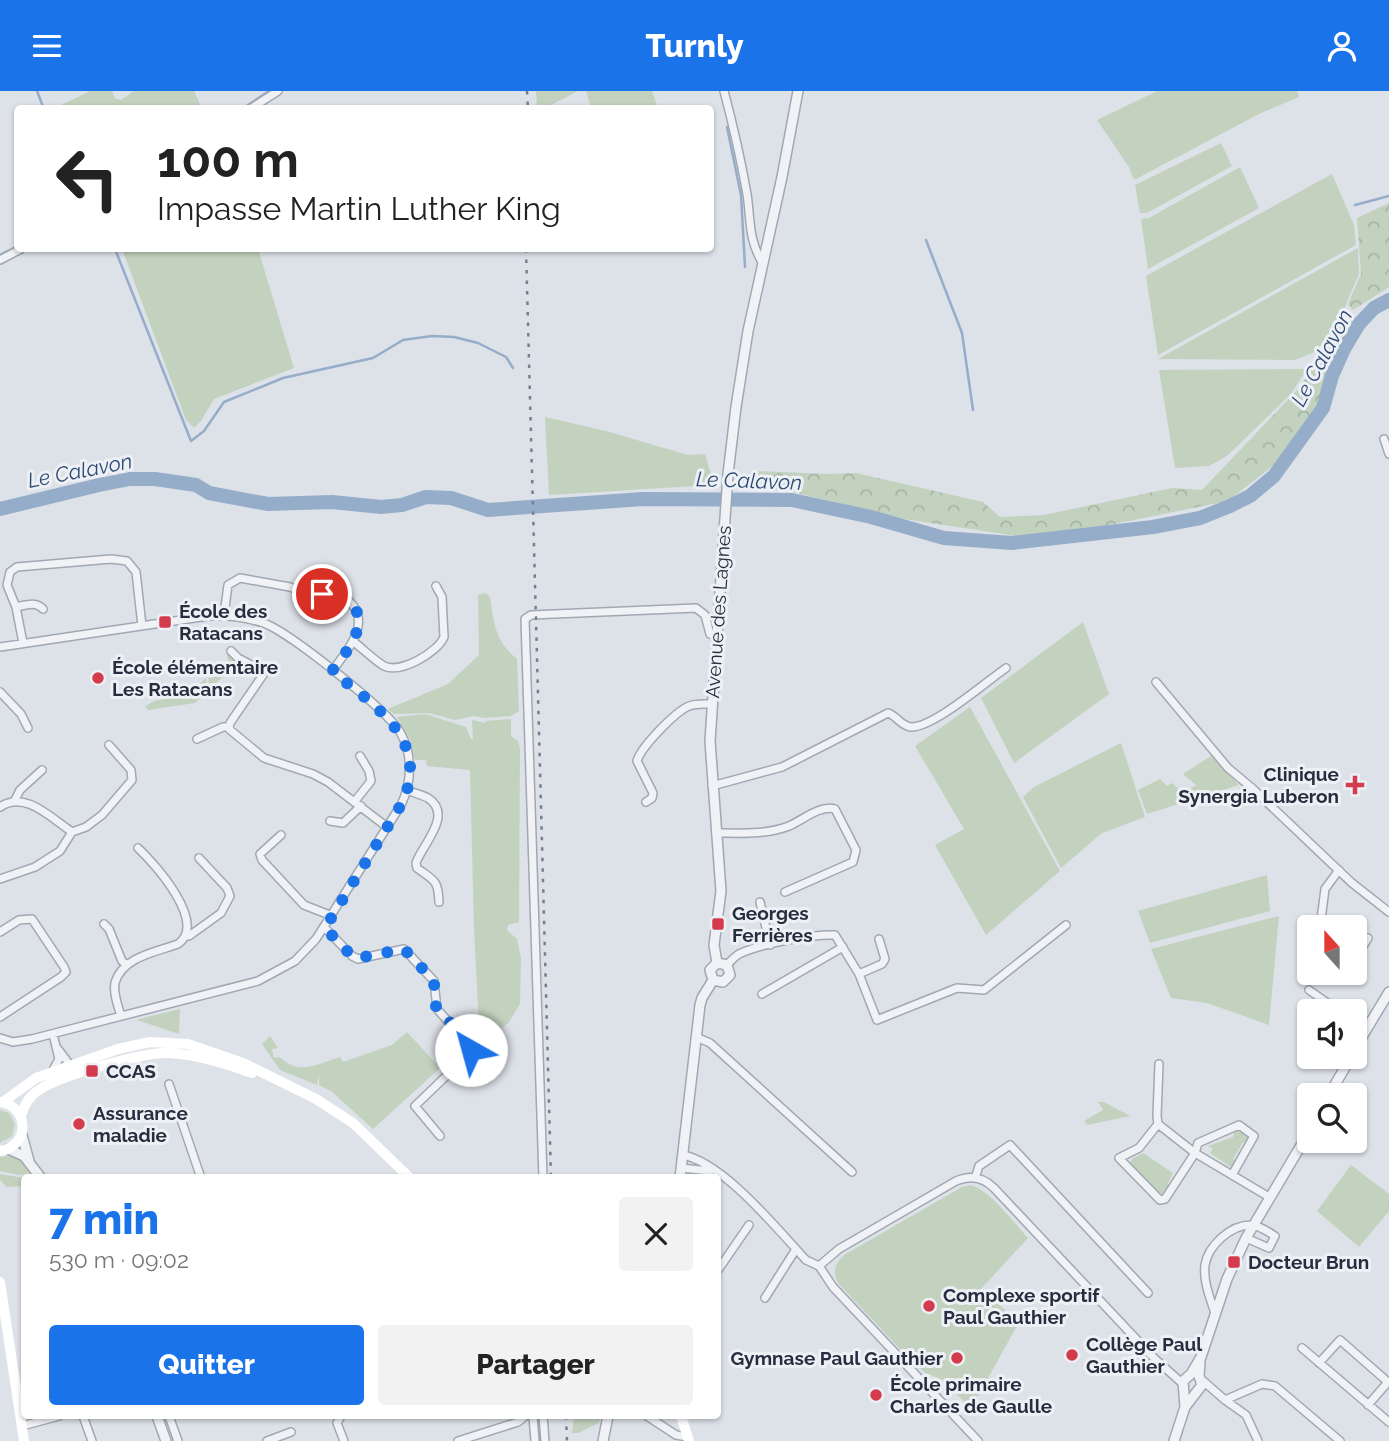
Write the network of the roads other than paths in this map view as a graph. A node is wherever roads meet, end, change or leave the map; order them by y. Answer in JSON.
{"nodes":[{"id":1,"x":278,"y":91,"type":"edge"},
{"id":2,"x":724,"y":91,"type":"edge"},
{"id":3,"x":798,"y":91,"type":"edge"},
{"id":4,"x":256,"y":105,"type":"edge"},
{"id":5,"x":763,"y":264,"type":"junction"},
{"id":6,"x":1384,"y":439,"type":"dead end"},
{"id":7,"x":1389,"y":454,"type":"edge"},
{"id":8,"x":436,"y":586,"type":"dead end"},
{"id":9,"x":16,"y":607,"type":"junction"},
{"id":10,"x":43,"y":609,"type":"dead end"},
{"id":11,"x":224,"y":615,"type":"junction"},
{"id":12,"x":142,"y":626,"type":"junction"},
{"id":13,"x":718,"y":636,"type":"junction"},
{"id":14,"x":354,"y":642,"type":"junction"},
{"id":15,"x":23,"y":643,"type":"junction"},
{"id":16,"x":0,"y":647,"type":"edge"},
{"id":17,"x":231,"y":651,"type":"dead end"},
{"id":18,"x":1006,"y":668,"type":"dead end"},
{"id":19,"x":332,"y":671,"type":"junction"},
{"id":20,"x":1156,"y":682,"type":"dead end"},
{"id":21,"x":0,"y":692,"type":"edge"},
{"id":22,"x":711,"y":704,"type":"junction"},
{"id":23,"x":229,"y":726,"type":"junction"},
{"id":24,"x":28,"y":728,"type":"dead end"},
{"id":25,"x":197,"y":739,"type":"dead end"},
{"id":26,"x":109,"y":745,"type":"dead end"},
{"id":27,"x":360,"y":756,"type":"dead end"},
{"id":28,"x":42,"y":770,"type":"dead end"},
{"id":29,"x":712,"y":786,"type":"junction"},
{"id":30,"x":407,"y":790,"type":"junction"},
{"id":31,"x":15,"y":800,"type":"junction"},
{"id":32,"x":646,"y":803,"type":"dead end"},
{"id":33,"x":358,"y":804,"type":"junction"},
{"id":34,"x":0,"y":807,"type":"edge"},
{"id":35,"x":330,"y":821,"type":"dead end"},
{"id":36,"x":387,"y":827,"type":"junction"},
{"id":37,"x":72,"y":832,"type":"junction"},
{"id":38,"x":716,"y":833,"type":"junction"},
{"id":39,"x":281,"y":835,"type":"dead end"},
{"id":40,"x":138,"y":848,"type":"dead end"},
{"id":41,"x":199,"y":858,"type":"dead end"},
{"id":42,"x":1339,"y":870,"type":"junction"},
{"id":43,"x":0,"y":879,"type":"edge"},
{"id":44,"x":785,"y":892,"type":"dead end"},
{"id":45,"x":439,"y":902,"type":"dead end"},
{"id":46,"x":760,"y":902,"type":"dead end"},
{"id":47,"x":1388,"y":910,"type":"edge"},
{"id":48,"x":1322,"y":915,"type":"edge"},
{"id":49,"x":332,"y":916,"type":"junction"},
{"id":50,"x":104,"y":924,"type":"dead end"},
{"id":51,"x":1066,"y":925,"type":"dead end"},
{"id":52,"x":325,"y":928,"type":"junction"},
{"id":53,"x":0,"y":932,"type":"edge"},
{"id":54,"x":185,"y":936,"type":"junction"},
{"id":55,"x":879,"y":939,"type":"dead end"},
{"id":56,"x":770,"y":945,"type":"junction"},
{"id":57,"x":843,"y":947,"type":"junction"},
{"id":58,"x":126,"y":964,"type":"junction"},
{"id":59,"x":722,"y":964,"type":"junction"},
{"id":60,"x":859,"y":974,"type":"junction"},
{"id":61,"x":713,"y":980,"type":"junction"},
{"id":62,"x":1309,"y":990,"type":"dead end"},
{"id":63,"x":1389,"y":992,"type":"edge"},
{"id":64,"x":762,"y":993,"type":"dead end"},
{"id":65,"x":1322,"y":999,"type":"edge"},
{"id":66,"x":121,"y":1016,"type":"junction"},
{"id":67,"x":0,"y":1017,"type":"edge"},
{"id":68,"x":1367,"y":1029,"type":"edge"},
{"id":69,"x":53,"y":1034,"type":"junction"},
{"id":70,"x":696,"y":1037,"type":"junction"},
{"id":71,"x":0,"y":1038,"type":"edge"},
{"id":72,"x":58,"y":1049,"type":"junction"},
{"id":73,"x":1159,"y":1064,"type":"dead end"},
{"id":74,"x":70,"y":1065,"type":"junction"},
{"id":75,"x":52,"y":1072,"type":"junction"},
{"id":76,"x":169,"y":1084,"type":"dead end"},
{"id":77,"x":40,"y":1089,"type":"junction"},
{"id":78,"x":299,"y":1090,"type":"junction"},
{"id":79,"x":2,"y":1102,"type":"edge"},
{"id":80,"x":21,"y":1116,"type":"junction"},
{"id":81,"x":1158,"y":1124,"type":"junction"},
{"id":82,"x":22,"y":1135,"type":"junction"},
{"id":83,"x":440,"y":1136,"type":"dead end"},
{"id":84,"x":4,"y":1150,"type":"edge"},
{"id":85,"x":1297,"y":1152,"type":"edge"},
{"id":86,"x":1195,"y":1153,"type":"junction"},
{"id":87,"x":683,"y":1155,"type":"junction"},
{"id":88,"x":30,"y":1163,"type":"junction"},
{"id":89,"x":714,"y":1171,"type":"junction"},
{"id":90,"x":852,"y":1172,"type":"dead end"},
{"id":91,"x":680,"y":1173,"type":"edge"},
{"id":92,"x":38,"y":1174,"type":"edge"},
{"id":93,"x":200,"y":1174,"type":"edge"},
{"id":94,"x":406,"y":1174,"type":"edge"},
{"id":95,"x":543,"y":1174,"type":"edge"},
{"id":96,"x":718,"y":1174,"type":"edge"},
{"id":97,"x":1232,"y":1175,"type":"junction"},
{"id":98,"x":721,"y":1176,"type":"edge"},
{"id":99,"x":975,"y":1178,"type":"junction"},
{"id":100,"x":1269,"y":1197,"type":"junction"},
{"id":101,"x":1253,"y":1224,"type":"junction"},
{"id":102,"x":749,"y":1225,"type":"dead end"},
{"id":103,"x":1246,"y":1238,"type":"junction"},
{"id":104,"x":796,"y":1249,"type":"junction"},
{"id":105,"x":721,"y":1258,"type":"edge"},
{"id":106,"x":819,"y":1266,"type":"junction"},
{"id":107,"x":0,"y":1282,"type":"edge"},
{"id":108,"x":1147,"y":1293,"type":"dead end"},
{"id":109,"x":765,"y":1298,"type":"dead end"},
{"id":110,"x":1215,"y":1313,"type":"junction"},
{"id":111,"x":1302,"y":1348,"type":"dead end"},
{"id":112,"x":1319,"y":1363,"type":"junction"},
{"id":113,"x":1193,"y":1383,"type":"junction"},
{"id":114,"x":1224,"y":1400,"type":"junction"},
{"id":115,"x":1368,"y":1405,"type":"junction"},
{"id":116,"x":48,"y":1419,"type":"edge"},
{"id":117,"x":84,"y":1419,"type":"edge"},
{"id":118,"x":159,"y":1419,"type":"edge"},
{"id":119,"x":170,"y":1419,"type":"edge"},
{"id":120,"x":339,"y":1419,"type":"edge"},
{"id":121,"x":522,"y":1419,"type":"edge"},
{"id":122,"x":533,"y":1419,"type":"edge"},
{"id":123,"x":544,"y":1419,"type":"edge"},
{"id":124,"x":607,"y":1419,"type":"edge"},
{"id":125,"x":651,"y":1419,"type":"edge"},
{"id":126,"x":682,"y":1419,"type":"edge"},
{"id":127,"x":1389,"y":1422,"type":"edge"},
{"id":128,"x":22,"y":1426,"type":"junction"},
{"id":129,"x":291,"y":1432,"type":"dead end"},
{"id":130,"x":688,"y":1439,"type":"edge"},
{"id":131,"x":24,"y":1441,"type":"edge"},
{"id":132,"x":92,"y":1441,"type":"edge"},
{"id":133,"x":166,"y":1441,"type":"edge"},
{"id":134,"x":177,"y":1441,"type":"edge"},
{"id":135,"x":267,"y":1441,"type":"edge"},
{"id":136,"x":344,"y":1441,"type":"edge"},
{"id":137,"x":458,"y":1441,"type":"edge"},
{"id":138,"x":535,"y":1441,"type":"edge"},
{"id":139,"x":545,"y":1441,"type":"edge"},
{"id":140,"x":603,"y":1441,"type":"edge"},
{"id":141,"x":978,"y":1441,"type":"edge"},
{"id":142,"x":1174,"y":1441,"type":"edge"},
{"id":143,"x":1258,"y":1441,"type":"edge"},
{"id":144,"x":1340,"y":1441,"type":"edge"}],
"edges":[{"from":1,"to":4,"type":"street"},
{"from":2,"to":5,"type":"street"},
{"from":3,"to":5,"type":"street","name":"Avenue des Lagnes"},
{"from":5,"to":13,"type":"street","name":"Avenue des Lagnes"},
{"from":6,"to":7,"type":"street"},
{"from":8,"to":14,"type":"street"},
{"from":9,"to":10,"type":"street"},
{"from":9,"to":12,"type":"street"},
{"from":9,"to":15,"type":"street"},
{"from":11,"to":12,"type":"street"},
{"from":11,"to":14,"type":"street"},
{"from":11,"to":19,"type":"street"},
{"from":12,"to":15,"type":"street"},
{"from":13,"to":22,"type":"street","name":"Avenue des Lagnes"},
{"from":13,"to":95,"type":"street"},
{"from":14,"to":19,"type":"street"},
{"from":15,"to":16,"type":"street"},
{"from":17,"to":23,"type":"street"},
{"from":18,"to":29,"type":"street"},
{"from":19,"to":30,"type":"street"},
{"from":20,"to":42,"type":"street"},
{"from":21,"to":24,"type":"street"},
{"from":22,"to":29,"type":"street","name":"Avenue des Lagnes"},
{"from":22,"to":32,"type":"street"},
{"from":23,"to":25,"type":"street"},
{"from":23,"to":33,"type":"street"},
{"from":26,"to":37,"type":"street"},
{"from":27,"to":33,"type":"street"},
{"from":28,"to":31,"type":"street"},
{"from":29,"to":38,"type":"street","name":"Avenue des Lagnes"},
{"from":30,"to":36,"type":"street"},
{"from":30,"to":45,"type":"street"},
{"from":31,"to":34,"type":"street"},
{"from":31,"to":37,"type":"street"},
{"from":33,"to":35,"type":"street"},
{"from":33,"to":36,"type":"street"},
{"from":36,"to":49,"type":"street"},
{"from":37,"to":43,"type":"street"},
{"from":38,"to":44,"type":"street"},
{"from":38,"to":59,"type":"street","name":"Avenue des Lagnes"},
{"from":39,"to":49,"type":"street"},
{"from":40,"to":54,"type":"street"},
{"from":41,"to":54,"type":"street"},
{"from":42,"to":47,"type":"street"},
{"from":42,"to":48,"type":"street"},
{"from":46,"to":56,"type":"street"},
{"from":49,"to":52,"type":"street"},
{"from":50,"to":58,"type":"street"},
{"from":51,"to":60,"type":"street"},
{"from":52,"to":66,"type":"street"},
{"from":52,"to":83,"type":"street"},
{"from":53,"to":67,"type":"street"},
{"from":54,"to":58,"type":"street"},
{"from":55,"to":60,"type":"street"},
{"from":56,"to":57,"type":"street"},
{"from":56,"to":59,"type":"street"},
{"from":57,"to":60,"type":"street"},
{"from":57,"to":64,"type":"street"},
{"from":58,"to":66,"type":"street"},
{"from":59,"to":61,"type":"street"},
{"from":59,"to":61,"type":"street"},
{"from":61,"to":70,"type":"street"},
{"from":62,"to":65,"type":"street"},
{"from":63,"to":68,"type":"street"},
{"from":66,"to":69,"type":"street"},
{"from":69,"to":71,"type":"street"},
{"from":69,"to":72,"type":"street"},
{"from":70,"to":87,"type":"street"},
{"from":70,"to":90,"type":"street"},
{"from":72,"to":74,"type":"street"},
{"from":72,"to":75,"type":"street"},
{"from":73,"to":81,"type":"street"},
{"from":74,"to":75,"type":"main road"},
{"from":74,"to":77,"type":"street"},
{"from":74,"to":78,"type":"main road"},
{"from":75,"to":79,"type":"main road"},
{"from":76,"to":93,"type":"street"},
{"from":77,"to":78,"type":"main road"},
{"from":77,"to":80,"type":"main road"},
{"from":78,"to":94,"type":"main road"},
{"from":79,"to":80,"type":"main road"},
{"from":80,"to":82,"type":"main road"},
{"from":81,"to":86,"type":"street"},
{"from":81,"to":86,"type":"street"},
{"from":82,"to":84,"type":"main road"},
{"from":82,"to":88,"type":"street"},
{"from":84,"to":88,"type":"street"},
{"from":85,"to":100,"type":"street"},
{"from":86,"to":97,"type":"street"},
{"from":86,"to":97,"type":"street"},
{"from":87,"to":89,"type":"street"},
{"from":87,"to":91,"type":"street"},
{"from":88,"to":92,"type":"street"},
{"from":89,"to":91,"type":"street"},
{"from":89,"to":96,"type":"street"},
{"from":97,"to":100,"type":"street"},
{"from":98,"to":104,"type":"street"},
{"from":99,"to":106,"type":"street"},
{"from":99,"to":108,"type":"street"},
{"from":99,"to":113,"type":"street"},
{"from":100,"to":101,"type":"street"},
{"from":101,"to":103,"type":"street"},
{"from":101,"to":103,"type":"street"},
{"from":101,"to":110,"type":"street"},
{"from":102,"to":105,"type":"street"},
{"from":103,"to":110,"type":"street"},
{"from":104,"to":106,"type":"street"},
{"from":104,"to":109,"type":"street"},
{"from":106,"to":141,"type":"street"},
{"from":107,"to":128,"type":"main road"},
{"from":110,"to":113,"type":"street"},
{"from":111,"to":112,"type":"street"},
{"from":112,"to":115,"type":"street"},
{"from":112,"to":115,"type":"street"},
{"from":113,"to":114,"type":"street"},
{"from":113,"to":142,"type":"street"},
{"from":114,"to":143,"type":"street"},
{"from":114,"to":144,"type":"street"},
{"from":115,"to":127,"type":"street"},
{"from":116,"to":128,"type":"street"},
{"from":117,"to":132,"type":"street"},
{"from":118,"to":133,"type":"street"},
{"from":119,"to":134,"type":"street"},
{"from":120,"to":136,"type":"street"},
{"from":121,"to":137,"type":"street"},
{"from":122,"to":138,"type":"street"},
{"from":123,"to":139,"type":"street"},
{"from":124,"to":140,"type":"street"},
{"from":125,"to":130,"type":"street"},
{"from":126,"to":130,"type":"main road"},
{"from":128,"to":131,"type":"main road"},
{"from":129,"to":135,"type":"street"}]}
